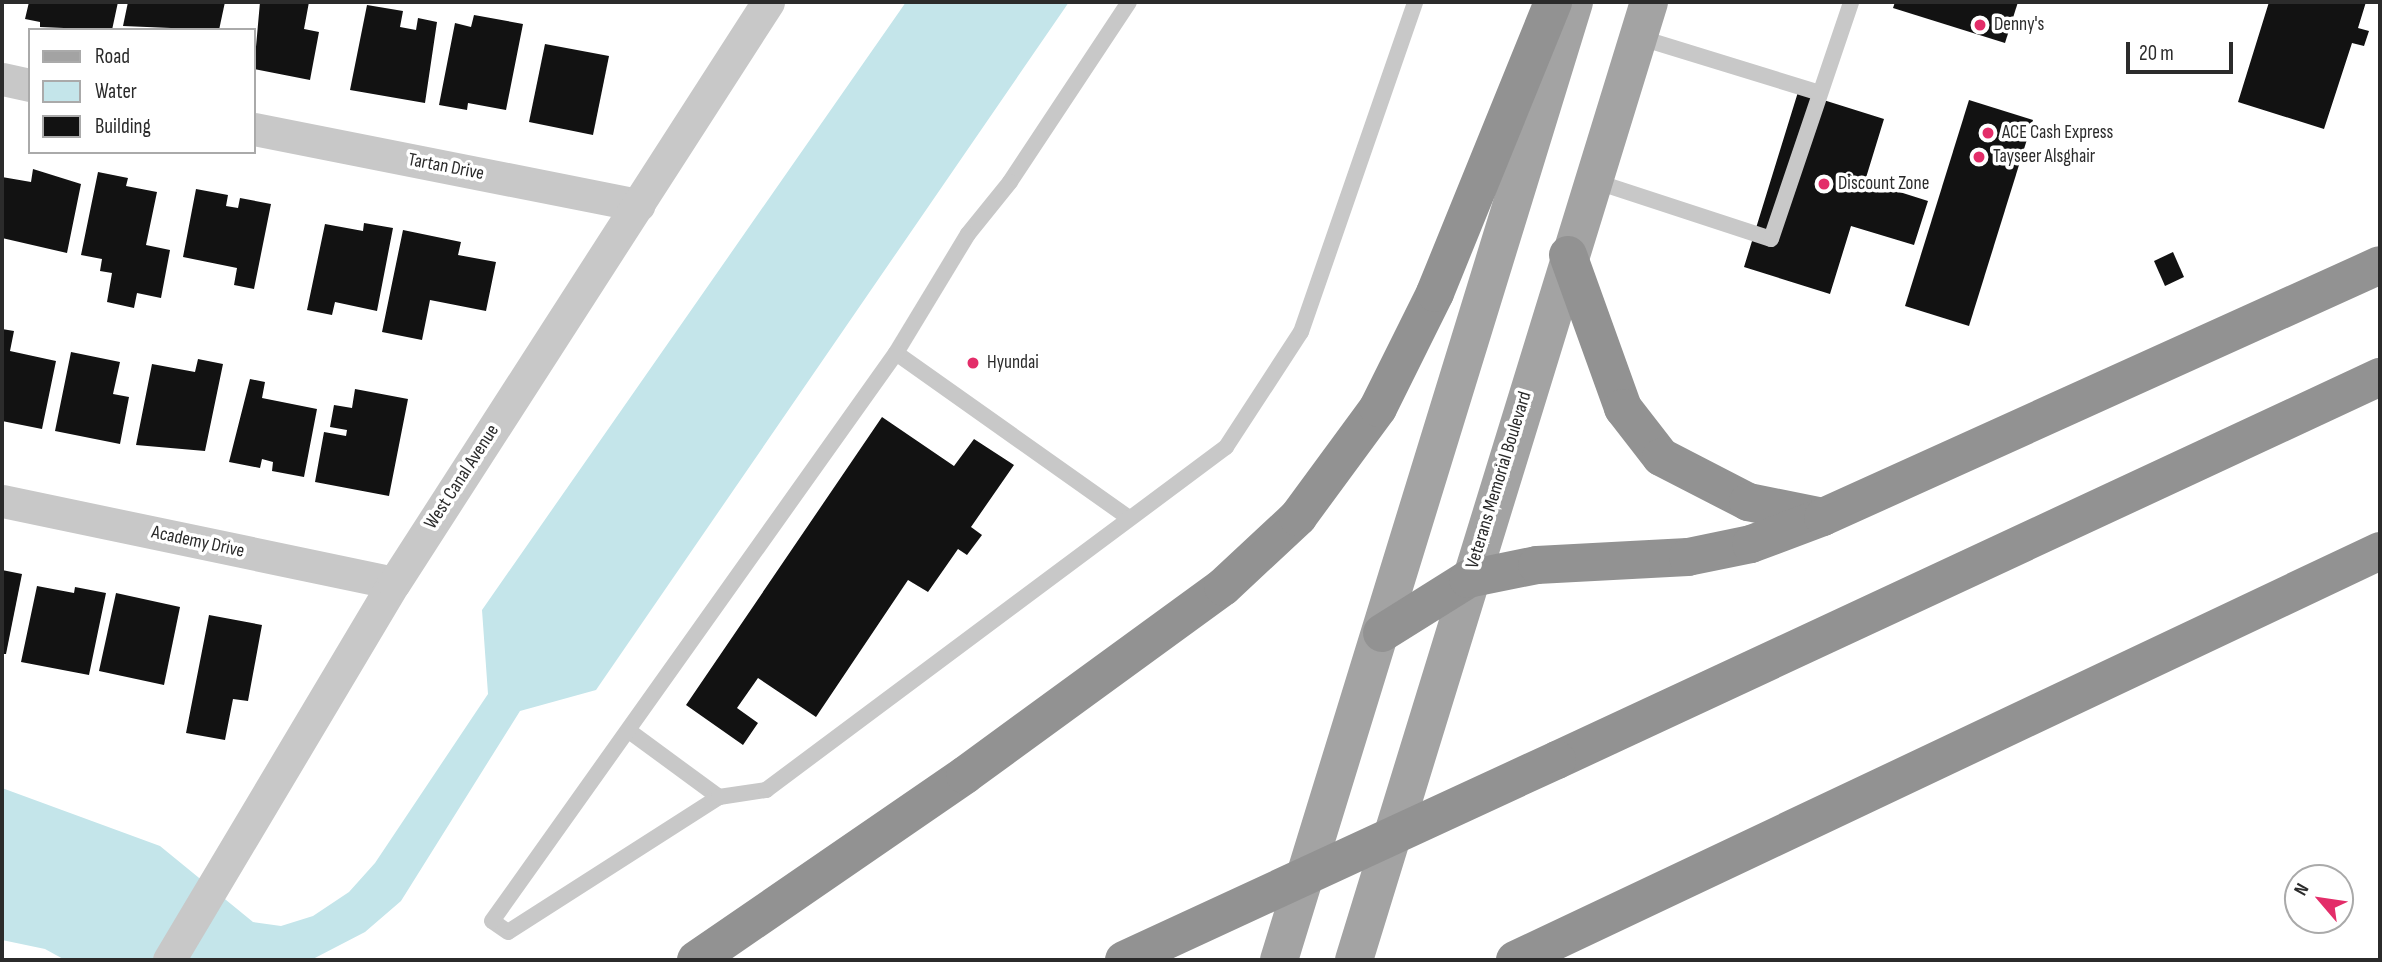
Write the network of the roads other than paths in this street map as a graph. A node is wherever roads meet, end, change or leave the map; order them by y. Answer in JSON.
{"nodes":[{"id":1,"x":768,"y":2,"type":"edge"},
{"id":2,"x":1129,"y":2,"type":"edge"},
{"id":3,"x":1415,"y":2,"type":"edge"},
{"id":4,"x":1553,"y":2,"type":"edge"},
{"id":5,"x":1574,"y":2,"type":"edge"},
{"id":6,"x":1851,"y":2,"type":"edge"},
{"id":7,"x":1644,"y":19,"type":"edge"},
{"id":8,"x":2,"y":79,"type":"edge"},
{"id":9,"x":28,"y":85,"type":"edge"},
{"id":10,"x":1820,"y":93,"type":"junction"},
{"id":11,"x":256,"y":129,"type":"edge"},
{"id":12,"x":1591,"y":181,"type":"junction"},
{"id":13,"x":639,"y":205,"type":"junction"},
{"id":14,"x":1568,"y":255,"type":"junction"},
{"id":15,"x":2380,"y":265,"type":"edge"},
{"id":16,"x":896,"y":353,"type":"junction"},
{"id":17,"x":2380,"y":377,"type":"edge"},
{"id":18,"x":2,"y":501,"type":"edge"},
{"id":19,"x":1823,"y":517,"type":"junction"},
{"id":20,"x":1129,"y":518,"type":"junction"},
{"id":21,"x":2380,"y":551,"type":"edge"},
{"id":22,"x":1468,"y":579,"type":"junction"},
{"id":23,"x":394,"y":583,"type":"junction"},
{"id":24,"x":1382,"y":633,"type":"junction"},
{"id":25,"x":629,"y":732,"type":"junction"},
{"id":26,"x":719,"y":797,"type":"junction"},
{"id":27,"x":169,"y":960,"type":"edge"},
{"id":28,"x":696,"y":960,"type":"edge"},
{"id":29,"x":1124,"y":960,"type":"edge"},
{"id":30,"x":1279,"y":960,"type":"edge"},
{"id":31,"x":1354,"y":960,"type":"edge"},
{"id":32,"x":1516,"y":960,"type":"edge"}],
"edges":[{"from":1,"to":13,"type":"street","name":"West Canal Avenue"},
{"from":2,"to":16,"type":"lane"},
{"from":3,"to":20,"type":"lane"},
{"from":4,"to":28,"type":"highway"},
{"from":5,"to":24,"type":"main road"},
{"from":6,"to":10,"type":"lane"},
{"from":7,"to":10,"type":"lane"},
{"from":7,"to":12,"type":"main road","name":"Veterans Memorial Boulevard"},
{"from":8,"to":9,"type":"street"},
{"from":10,"to":12,"type":"lane"},
{"from":11,"to":13,"type":"street","name":"Tartan Drive"},
{"from":12,"to":14,"type":"main road","name":"Veterans Memorial Boulevard"},
{"from":13,"to":23,"type":"street","name":"West Canal Avenue"},
{"from":14,"to":19,"type":"highway"},
{"from":14,"to":22,"type":"main road","name":"Veterans Memorial Boulevard"},
{"from":15,"to":19,"type":"highway"},
{"from":16,"to":20,"type":"lane"},
{"from":16,"to":25,"type":"lane"},
{"from":17,"to":29,"type":"highway","bridge":true},
{"from":18,"to":23,"type":"street","name":"Academy Drive"},
{"from":19,"to":22,"type":"highway"},
{"from":20,"to":26,"type":"lane"},
{"from":21,"to":32,"type":"highway"},
{"from":22,"to":24,"type":"highway"},
{"from":22,"to":31,"type":"main road","name":"Veterans Memorial Boulevard"},
{"from":23,"to":27,"type":"street","name":"West Canal Avenue"},
{"from":24,"to":30,"type":"main road"},
{"from":25,"to":26,"type":"lane"},
{"from":25,"to":26,"type":"lane"}]}
